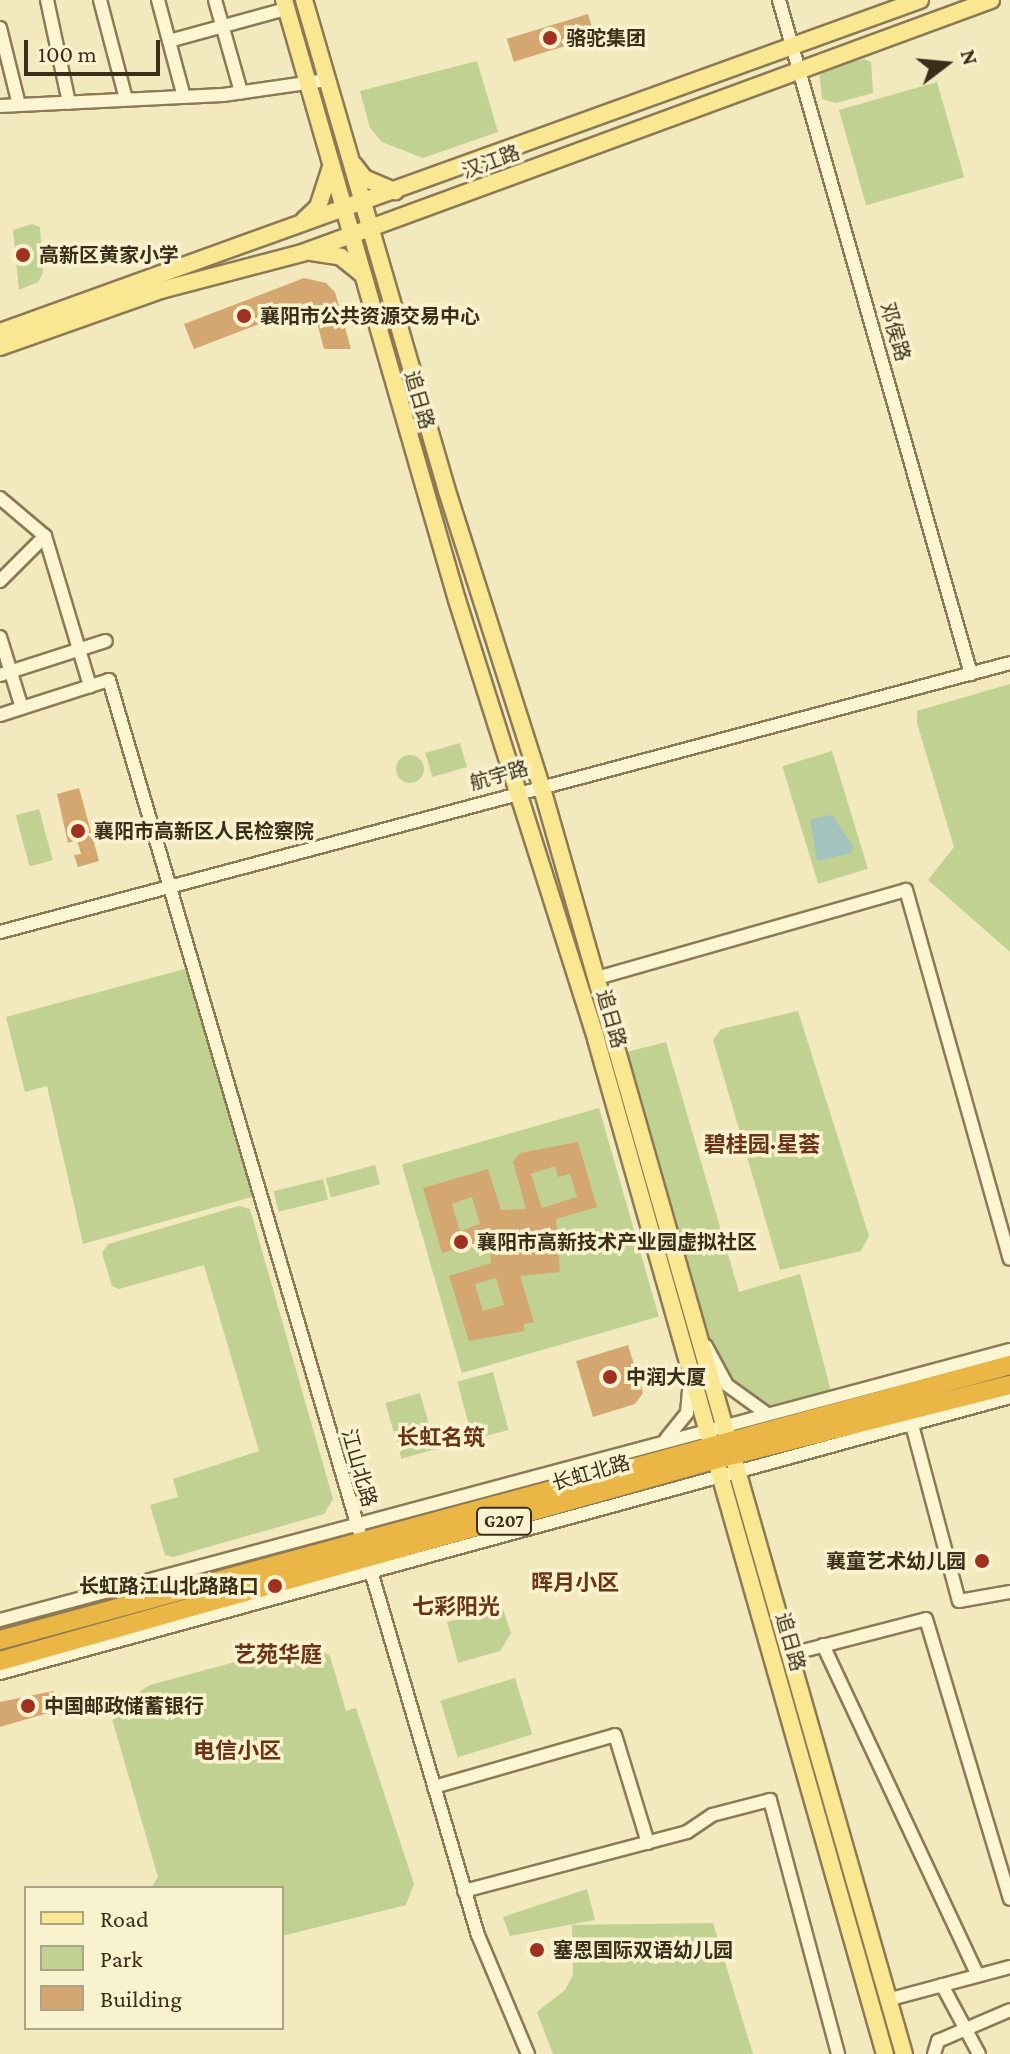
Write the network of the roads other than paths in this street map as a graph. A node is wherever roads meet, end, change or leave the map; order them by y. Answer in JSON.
{"nodes":[{"id":1,"x":47,"y":0,"type":"edge"},
{"id":2,"x":100,"y":0,"type":"edge"},
{"id":3,"x":158,"y":0,"type":"edge"},
{"id":4,"x":215,"y":0,"type":"edge"},
{"id":5,"x":304,"y":0,"type":"edge"},
{"id":6,"x":779,"y":0,"type":"edge"},
{"id":7,"x":920,"y":0,"type":"edge"},
{"id":8,"x":991,"y":0,"type":"edge"},
{"id":9,"x":285,"y":5,"type":"edge"},
{"id":10,"x":222,"y":26,"type":"junction"},
{"id":11,"x":0,"y":28,"type":"edge"},
{"id":12,"x":169,"y":41,"type":"junction"},
{"id":13,"x":793,"y":47,"type":"junction"},
{"id":14,"x":799,"y":71,"type":"junction"},
{"id":15,"x":327,"y":80,"type":"junction"},
{"id":16,"x":307,"y":83,"type":"junction"},
{"id":17,"x":241,"y":92,"type":"junction"},
{"id":18,"x":184,"y":97,"type":"junction"},
{"id":19,"x":126,"y":99,"type":"junction"},
{"id":20,"x":69,"y":103,"type":"junction"},
{"id":21,"x":19,"y":105,"type":"junction"},
{"id":22,"x":0,"y":106,"type":"edge"},
{"id":23,"x":350,"y":160,"type":"junction"},
{"id":24,"x":331,"y":166,"type":"junction"},
{"id":25,"x":395,"y":191,"type":"junction"},
{"id":26,"x":362,"y":202,"type":"junction"},
{"id":27,"x":344,"y":209,"type":"junction"},
{"id":28,"x":403,"y":216,"type":"junction"},
{"id":29,"x":298,"y":226,"type":"junction"},
{"id":30,"x":370,"y":228,"type":"junction"},
{"id":31,"x":351,"y":235,"type":"junction"},
{"id":32,"x":302,"y":253,"type":"junction"},
{"id":33,"x":381,"y":266,"type":"junction"},
{"id":34,"x":362,"y":275,"type":"junction"},
{"id":35,"x":0,"y":332,"type":"edge"},
{"id":36,"x":0,"y":347,"type":"edge"},
{"id":37,"x":0,"y":498,"type":"edge"},
{"id":38,"x":45,"y":536,"type":"junction"},
{"id":39,"x":0,"y":581,"type":"edge"},
{"id":40,"x":0,"y":637,"type":"edge"},
{"id":41,"x":106,"y":641,"type":"dead end"},
{"id":42,"x":80,"y":649,"type":"junction"},
{"id":43,"x":1010,"y":663,"type":"edge"},
{"id":44,"x":5,"y":673,"type":"edge"},
{"id":45,"x":971,"y":674,"type":"junction"},
{"id":46,"x":90,"y":686,"type":"junction"},
{"id":47,"x":22,"y":708,"type":"junction"},
{"id":48,"x":0,"y":715,"type":"edge"},
{"id":49,"x":541,"y":785,"type":"junction"},
{"id":50,"x":521,"y":791,"type":"junction"},
{"id":51,"x":169,"y":887,"type":"junction"},
{"id":52,"x":0,"y":932,"type":"edge"},
{"id":53,"x":597,"y":978,"type":"junction"},
{"id":54,"x":1010,"y":1259,"type":"edge"},
{"id":55,"x":703,"y":1341,"type":"junction"},
{"id":56,"x":686,"y":1350,"type":"junction"},
{"id":57,"x":1010,"y":1350,"type":"edge"},
{"id":58,"x":1010,"y":1365,"type":"edge"},
{"id":59,"x":1010,"y":1385,"type":"edge"},
{"id":60,"x":1010,"y":1397,"type":"edge"},
{"id":61,"x":764,"y":1413,"type":"junction"},
{"id":62,"x":817,"y":1416,"type":"junction"},
{"id":63,"x":911,"y":1421,"type":"junction"},
{"id":64,"x":665,"y":1440,"type":"junction"},
{"id":65,"x":724,"y":1449,"type":"junction"},
{"id":66,"x":641,"y":1463,"type":"junction"},
{"id":67,"x":358,"y":1535,"type":"junction"},
{"id":68,"x":368,"y":1569,"type":"junction"},
{"id":69,"x":1010,"y":1592,"type":"edge"},
{"id":70,"x":0,"y":1620,"type":"edge"},
{"id":71,"x":0,"y":1640,"type":"edge"},
{"id":72,"x":823,"y":1645,"type":"junction"},
{"id":73,"x":791,"y":1654,"type":"junction"},
{"id":74,"x":0,"y":1661,"type":"edge"},
{"id":75,"x":0,"y":1673,"type":"edge"},
{"id":76,"x":434,"y":1787,"type":"junction"},
{"id":77,"x":648,"y":1843,"type":"junction"},
{"id":78,"x":464,"y":1891,"type":"junction"},
{"id":79,"x":1010,"y":1899,"type":"edge"},
{"id":80,"x":1010,"y":1967,"type":"edge"},
{"id":81,"x":978,"y":1976,"type":"junction"},
{"id":82,"x":942,"y":1985,"type":"junction"},
{"id":83,"x":887,"y":2000,"type":"junction"},
{"id":84,"x":1010,"y":2010,"type":"edge"},
{"id":85,"x":965,"y":2031,"type":"junction"},
{"id":86,"x":528,"y":2054,"type":"edge"},
{"id":87,"x":838,"y":2054,"type":"edge"},
{"id":88,"x":885,"y":2054,"type":"edge"},
{"id":89,"x":904,"y":2054,"type":"edge"},
{"id":90,"x":934,"y":2054,"type":"edge"},
{"id":91,"x":979,"y":2054,"type":"edge"}],
"edges":[{"from":1,"to":20,"type":"street"},
{"from":2,"to":19,"type":"street"},
{"from":3,"to":12,"type":"street"},
{"from":4,"to":10,"type":"street"},
{"from":5,"to":15,"type":"main road","name":"追日路"},
{"from":6,"to":13,"type":"street","name":"邓侯路"},
{"from":7,"to":13,"type":"main road","name":"汉江路"},
{"from":8,"to":14,"type":"main road","name":"汉江路"},
{"from":9,"to":10,"type":"street"},
{"from":9,"to":16,"type":"main road","name":"追日路"},
{"from":10,"to":12,"type":"street"},
{"from":10,"to":17,"type":"street"},
{"from":11,"to":21,"type":"street"},
{"from":12,"to":18,"type":"street"},
{"from":13,"to":14,"type":"street","name":"邓侯路"},
{"from":13,"to":25,"type":"main road","name":"汉江路"},
{"from":14,"to":28,"type":"main road","name":"汉江路"},
{"from":14,"to":45,"type":"street","name":"邓侯路"},
{"from":15,"to":16,"type":"street"},
{"from":15,"to":23,"type":"main road","name":"追日路"},
{"from":16,"to":17,"type":"street"},
{"from":16,"to":24,"type":"main road","name":"追日路"},
{"from":17,"to":18,"type":"street"},
{"from":18,"to":19,"type":"street"},
{"from":19,"to":20,"type":"street"},
{"from":20,"to":21,"type":"street"},
{"from":21,"to":22,"type":"street"},
{"from":23,"to":25,"type":"main road"},
{"from":23,"to":26,"type":"main road","name":"追日路"},
{"from":24,"to":27,"type":"main road","name":"追日路"},
{"from":24,"to":29,"type":"main road"},
{"from":25,"to":26,"type":"main road","name":"汉江路"},
{"from":26,"to":27,"type":"main road","name":"汉江路"},
{"from":26,"to":30,"type":"main road","name":"追日路"},
{"from":27,"to":29,"type":"main road","name":"汉江路"},
{"from":27,"to":31,"type":"main road","name":"追日路"},
{"from":28,"to":30,"type":"main road","name":"汉江路"},
{"from":28,"to":33,"type":"main road"},
{"from":29,"to":35,"type":"main road","name":"汉江路"},
{"from":30,"to":31,"type":"main road","name":"汉江路"},
{"from":30,"to":33,"type":"main road","name":"追日路"},
{"from":31,"to":32,"type":"main road","name":"汉江路"},
{"from":31,"to":34,"type":"main road","name":"追日路"},
{"from":32,"to":34,"type":"main road"},
{"from":32,"to":36,"type":"main road","name":"汉江路"},
{"from":33,"to":49,"type":"main road","name":"追日路"},
{"from":34,"to":50,"type":"main road","name":"追日路"},
{"from":37,"to":38,"type":"street"},
{"from":38,"to":39,"type":"street"},
{"from":38,"to":42,"type":"street"},
{"from":40,"to":44,"type":"street"},
{"from":41,"to":42,"type":"street"},
{"from":42,"to":44,"type":"street"},
{"from":42,"to":46,"type":"street"},
{"from":43,"to":45,"type":"street","name":"航宇路"},
{"from":44,"to":47,"type":"street"},
{"from":45,"to":49,"type":"street","name":"航宇路"},
{"from":46,"to":47,"type":"street"},
{"from":46,"to":51,"type":"street","name":"江山北路"},
{"from":47,"to":48,"type":"street"},
{"from":49,"to":50,"type":"street","name":"航宇路"},
{"from":49,"to":53,"type":"main road","name":"追日路"},
{"from":50,"to":51,"type":"street","name":"航宇路"},
{"from":50,"to":56,"type":"main road","name":"追日路"},
{"from":51,"to":52,"type":"street","name":"航宇路"},
{"from":51,"to":67,"type":"street","name":"江山北路"},
{"from":53,"to":54,"type":"street"},
{"from":53,"to":55,"type":"main road","name":"追日路"},
{"from":55,"to":61,"type":"street"},
{"from":55,"to":65,"type":"main road","name":"追日路"},
{"from":56,"to":64,"type":"street"},
{"from":56,"to":65,"type":"main road","name":"追日路"},
{"from":57,"to":61,"type":"street"},
{"from":58,"to":62,"type":"highway","name":"长虹北路","number":"G207"},
{"from":59,"to":65,"type":"highway","name":"长虹北路","number":"G207"},
{"from":60,"to":63,"type":"street"},
{"from":61,"to":62,"type":"street"},
{"from":61,"to":65,"type":"street"},
{"from":62,"to":65,"type":"highway","name":"长虹北路","number":"G207"},
{"from":63,"to":65,"type":"street"},
{"from":63,"to":69,"type":"street"},
{"from":64,"to":65,"type":"street"},
{"from":64,"to":66,"type":"street"},
{"from":64,"to":67,"type":"street"},
{"from":65,"to":66,"type":"highway","name":"长虹北路","number":"G207"},
{"from":65,"to":68,"type":"highway","name":"长虹北路","number":"G207"},
{"from":65,"to":73,"type":"main road","name":"追日路"},
{"from":65,"to":88,"type":"main road","name":"追日路"},
{"from":66,"to":67,"type":"highway","name":"长虹北路","number":"G207"},
{"from":67,"to":68,"type":"street","name":"江山北路"},
{"from":67,"to":70,"type":"street"},
{"from":67,"to":71,"type":"highway","name":"长虹北路","number":"G207"},
{"from":68,"to":74,"type":"highway","name":"长虹北路","number":"G207"},
{"from":68,"to":75,"type":"street"},
{"from":68,"to":76,"type":"street","name":"江山北路"},
{"from":72,"to":73,"type":"street"},
{"from":72,"to":79,"type":"street"},
{"from":72,"to":81,"type":"street"},
{"from":73,"to":83,"type":"main road","name":"追日路"},
{"from":76,"to":77,"type":"street"},
{"from":76,"to":78,"type":"street","name":"江山北路"},
{"from":77,"to":78,"type":"street"},
{"from":77,"to":87,"type":"street"},
{"from":78,"to":86,"type":"street","name":"江山北路"},
{"from":80,"to":81,"type":"street"},
{"from":81,"to":82,"type":"street"},
{"from":82,"to":83,"type":"street"},
{"from":82,"to":85,"type":"street"},
{"from":83,"to":89,"type":"main road","name":"追日路"},
{"from":84,"to":85,"type":"street"},
{"from":85,"to":90,"type":"street"},
{"from":85,"to":91,"type":"street"}]}
